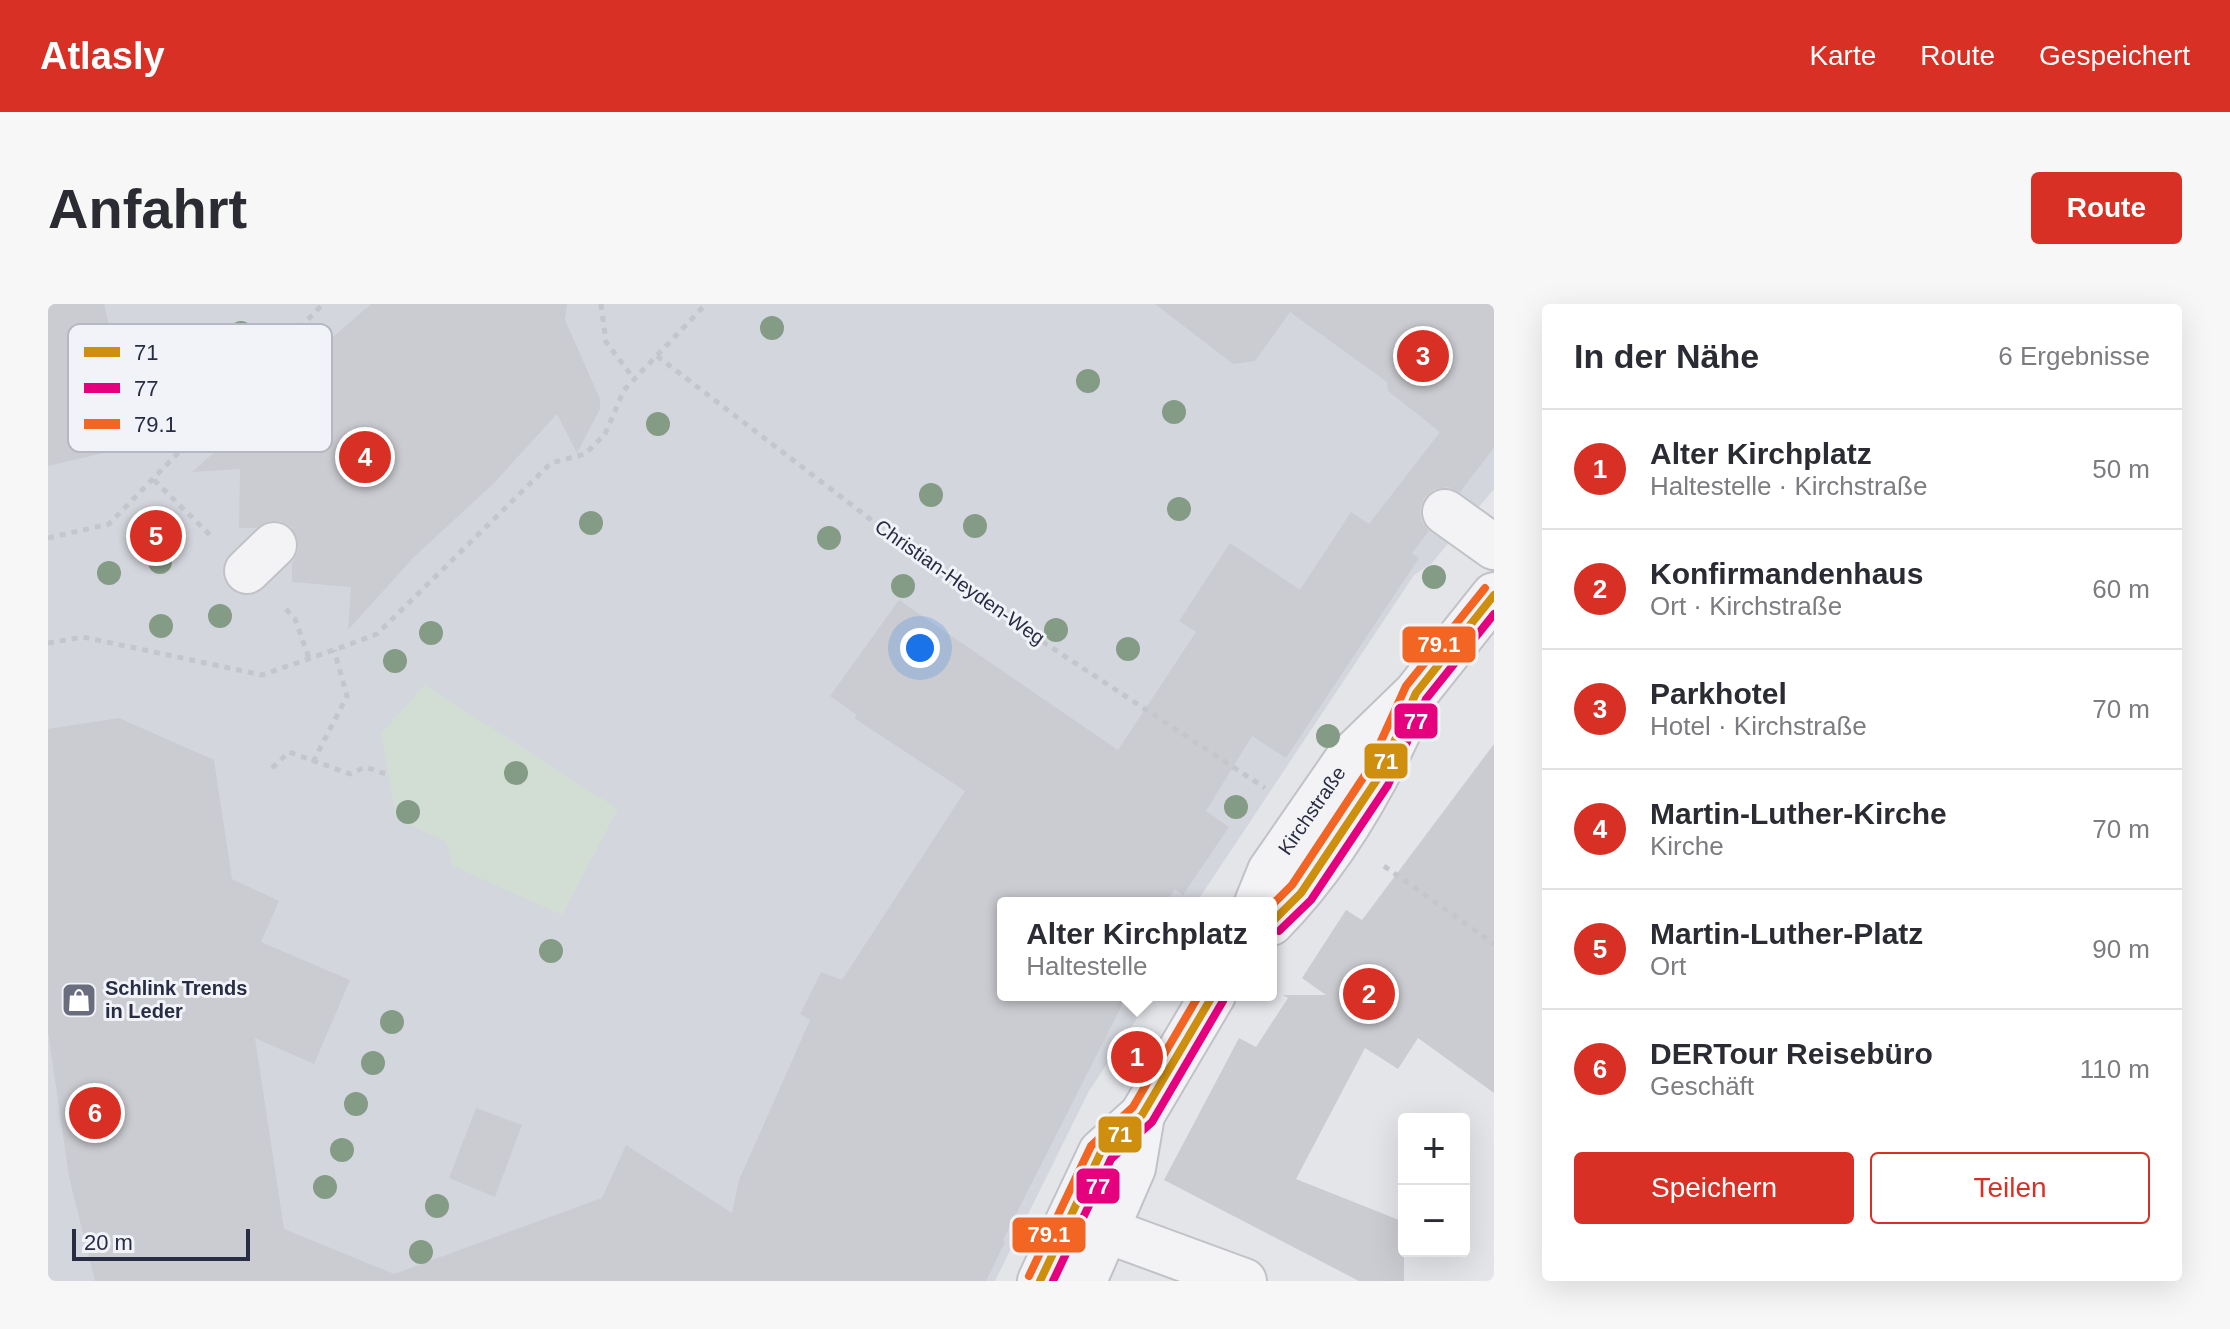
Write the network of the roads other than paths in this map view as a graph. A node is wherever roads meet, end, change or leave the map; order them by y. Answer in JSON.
{"nodes":[{"id":1,"x":1445,"y":512,"type":"dead end"},
{"id":2,"x":1494,"y":547,"type":"edge"},
{"id":3,"x":1487,"y":616,"type":"edge"},
{"id":4,"x":1416,"y":693,"type":"junction"},
{"id":5,"x":1259,"y":897,"type":"edge"},
{"id":6,"x":1277,"y":917,"type":"edge"},
{"id":7,"x":1209,"y":1001,"type":"edge"},
{"id":8,"x":1142,"y":1115,"type":"junction"},
{"id":9,"x":1105,"y":1230,"type":"junction"},
{"id":10,"x":1040,"y":1281,"type":"edge"},
{"id":11,"x":1084,"y":1281,"type":"edge"},
{"id":12,"x":1244,"y":1281,"type":"edge"}],
"edges":[{"from":1,"to":2,"type":"street"},
{"from":3,"to":4,"type":"street","name":"Kirchstraße"},
{"from":4,"to":5,"type":"street","name":"Kirchstraße"},
{"from":4,"to":6,"type":"street","name":"Kirchstraße"},
{"from":7,"to":8,"type":"street"},
{"from":8,"to":9,"type":"street"},
{"from":8,"to":10,"type":"street"},
{"from":9,"to":11,"type":"street"},
{"from":9,"to":12,"type":"street"}]}
